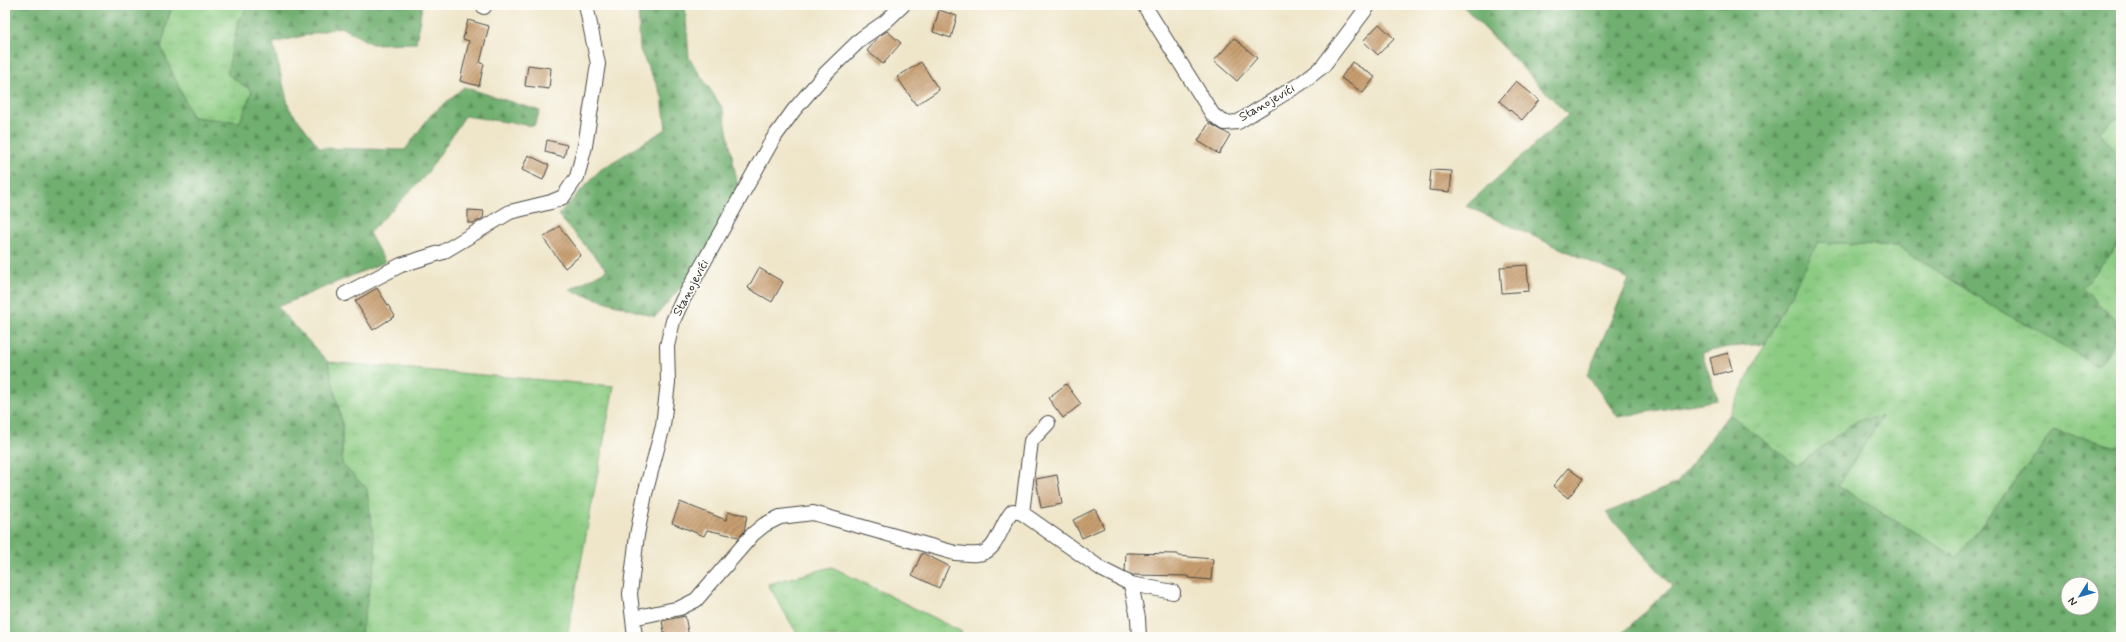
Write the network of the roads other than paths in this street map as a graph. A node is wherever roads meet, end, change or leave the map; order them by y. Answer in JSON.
{"nodes":[{"id":1,"x":586,"y":5,"type":"edge"},
{"id":2,"x":903,"y":5,"type":"edge"},
{"id":3,"x":1144,"y":5,"type":"edge"},
{"id":4,"x":1369,"y":5,"type":"edge"},
{"id":5,"x":345,"y":294,"type":"dead end"},
{"id":6,"x":1048,"y":423,"type":"dead end"},
{"id":7,"x":1022,"y":513,"type":"junction"},
{"id":8,"x":1131,"y":584,"type":"junction"},
{"id":9,"x":1173,"y":592,"type":"dead end"},
{"id":10,"x":633,"y":618,"type":"junction"},
{"id":11,"x":635,"y":637,"type":"edge"},
{"id":12,"x":1139,"y":637,"type":"edge"}],
"edges":[{"from":1,"to":5,"type":"street"},
{"from":2,"to":10,"type":"street","name":"Stanojevići"},
{"from":3,"to":4,"type":"street","name":"Stanojevići"},
{"from":6,"to":7,"type":"street"},
{"from":7,"to":8,"type":"street"},
{"from":7,"to":10,"type":"street"},
{"from":8,"to":9,"type":"street"},
{"from":8,"to":12,"type":"street"},
{"from":10,"to":11,"type":"street","name":"Stanojevići"}]}
